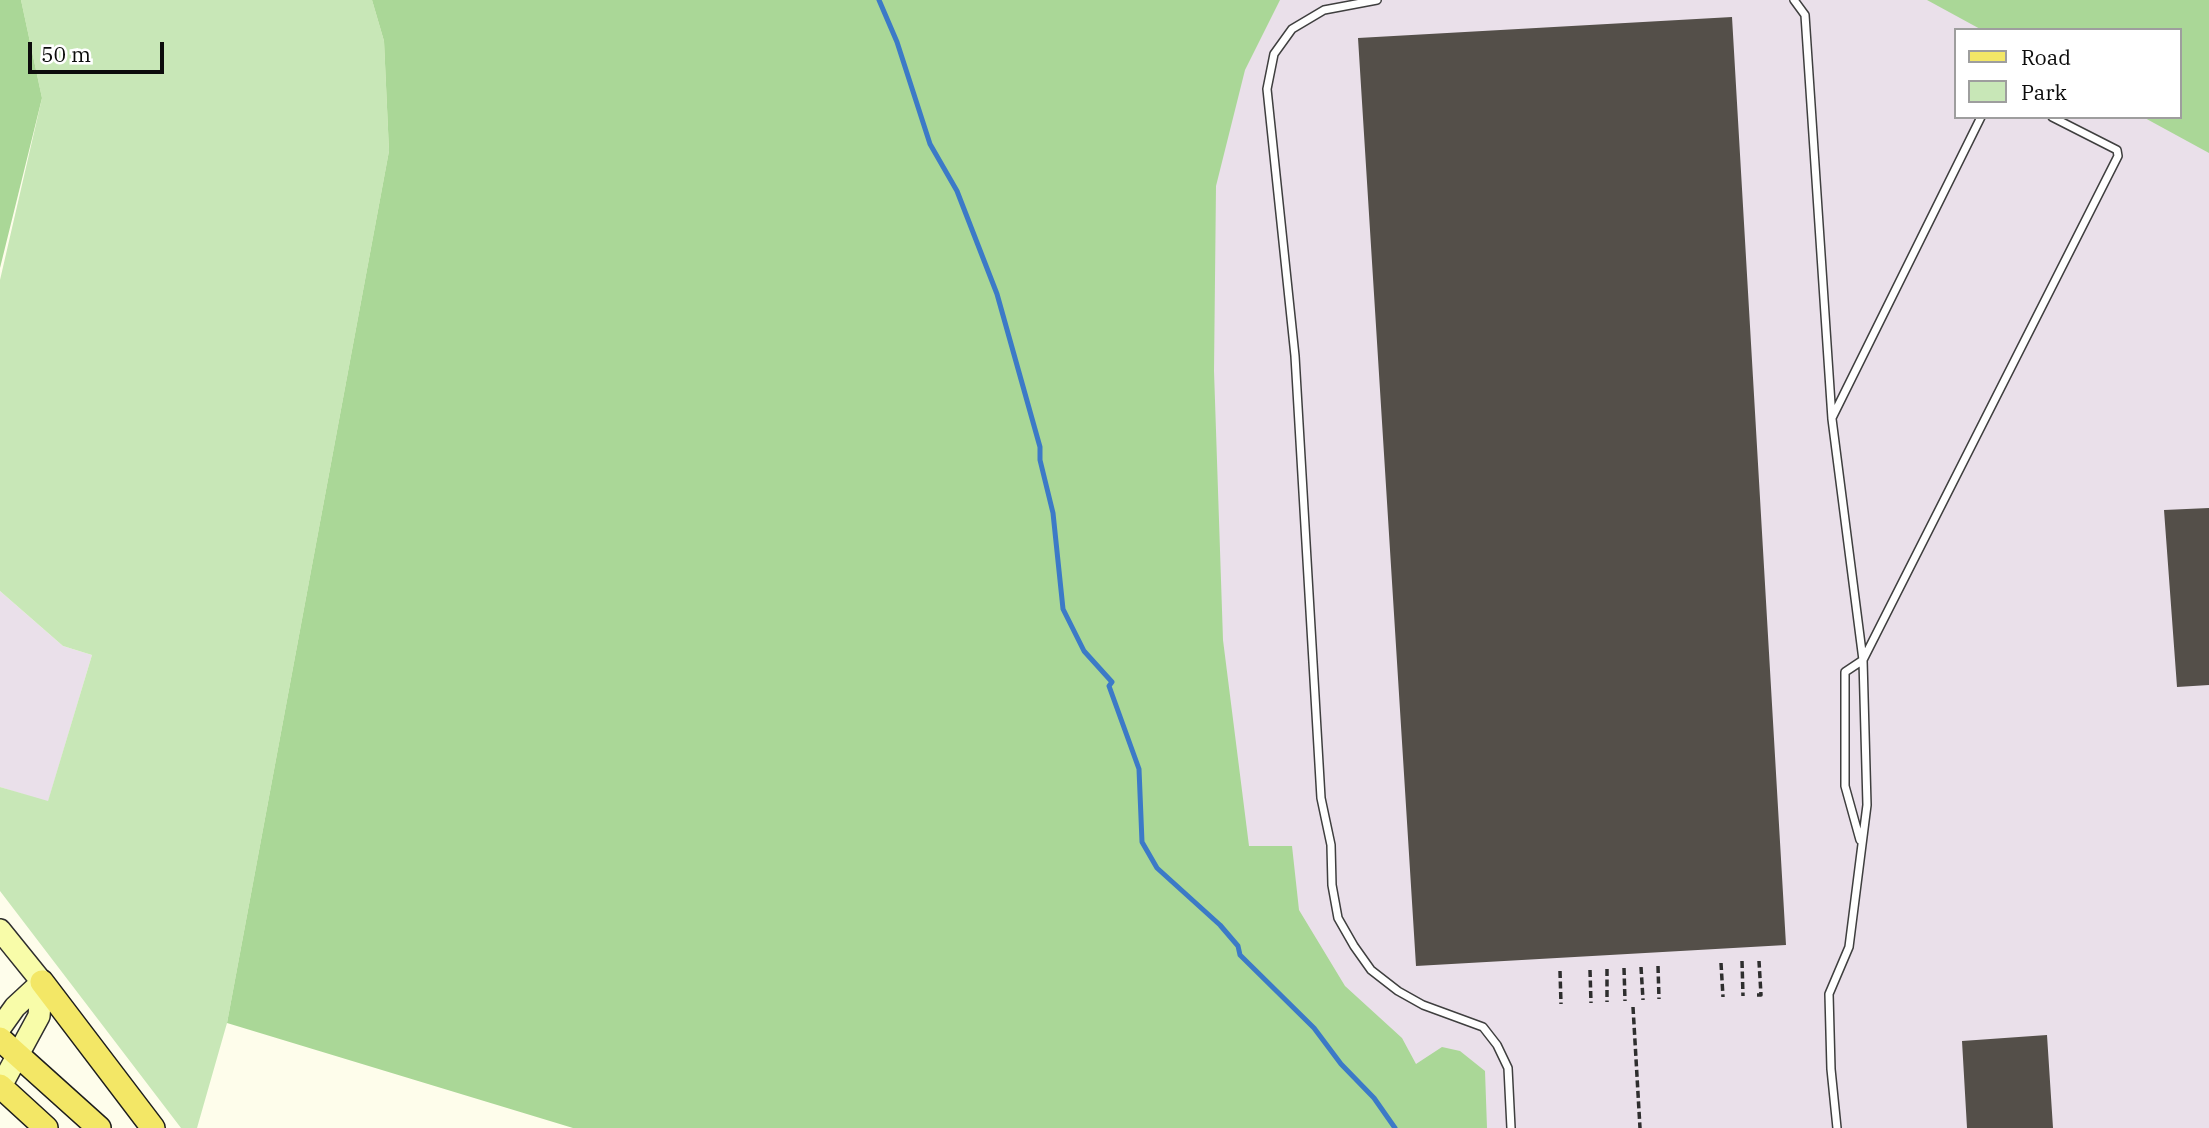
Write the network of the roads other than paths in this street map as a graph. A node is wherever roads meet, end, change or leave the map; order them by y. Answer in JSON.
{"nodes":[{"id":1,"x":1377,"y":0,"type":"edge"},
{"id":2,"x":1794,"y":0,"type":"edge"},
{"id":3,"x":1980,"y":119,"type":"edge"},
{"id":4,"x":2056,"y":119,"type":"edge"},
{"id":5,"x":1832,"y":419,"type":"junction"},
{"id":6,"x":1863,"y":660,"type":"junction"},
{"id":7,"x":1862,"y":844,"type":"junction"},
{"id":8,"x":0,"y":930,"type":"edge"},
{"id":9,"x":42,"y":982,"type":"junction"},
{"id":10,"x":0,"y":1028,"type":"edge"},
{"id":11,"x":0,"y":1039,"type":"edge"},
{"id":12,"x":20,"y":1055,"type":"junction"},
{"id":13,"x":0,"y":1086,"type":"edge"},
{"id":14,"x":46,"y":1128,"type":"edge"},
{"id":15,"x":99,"y":1128,"type":"edge"},
{"id":16,"x":153,"y":1128,"type":"edge"},
{"id":17,"x":1511,"y":1128,"type":"edge"},
{"id":18,"x":1837,"y":1128,"type":"edge"}],
"edges":[{"from":1,"to":17,"type":"lane"},
{"from":2,"to":5,"type":"lane"},
{"from":3,"to":5,"type":"lane"},
{"from":4,"to":6,"type":"lane"},
{"from":5,"to":6,"type":"lane"},
{"from":6,"to":7,"type":"lane"},
{"from":6,"to":7,"type":"lane"},
{"from":7,"to":18,"type":"lane"},
{"from":8,"to":9,"type":"main road"},
{"from":9,"to":10,"type":"main road"},
{"from":9,"to":12,"type":"main road"},
{"from":9,"to":16,"type":"main road"},
{"from":11,"to":12,"type":"main road"},
{"from":12,"to":13,"type":"main road"},
{"from":12,"to":15,"type":"main road"},
{"from":13,"to":14,"type":"main road"}]}
